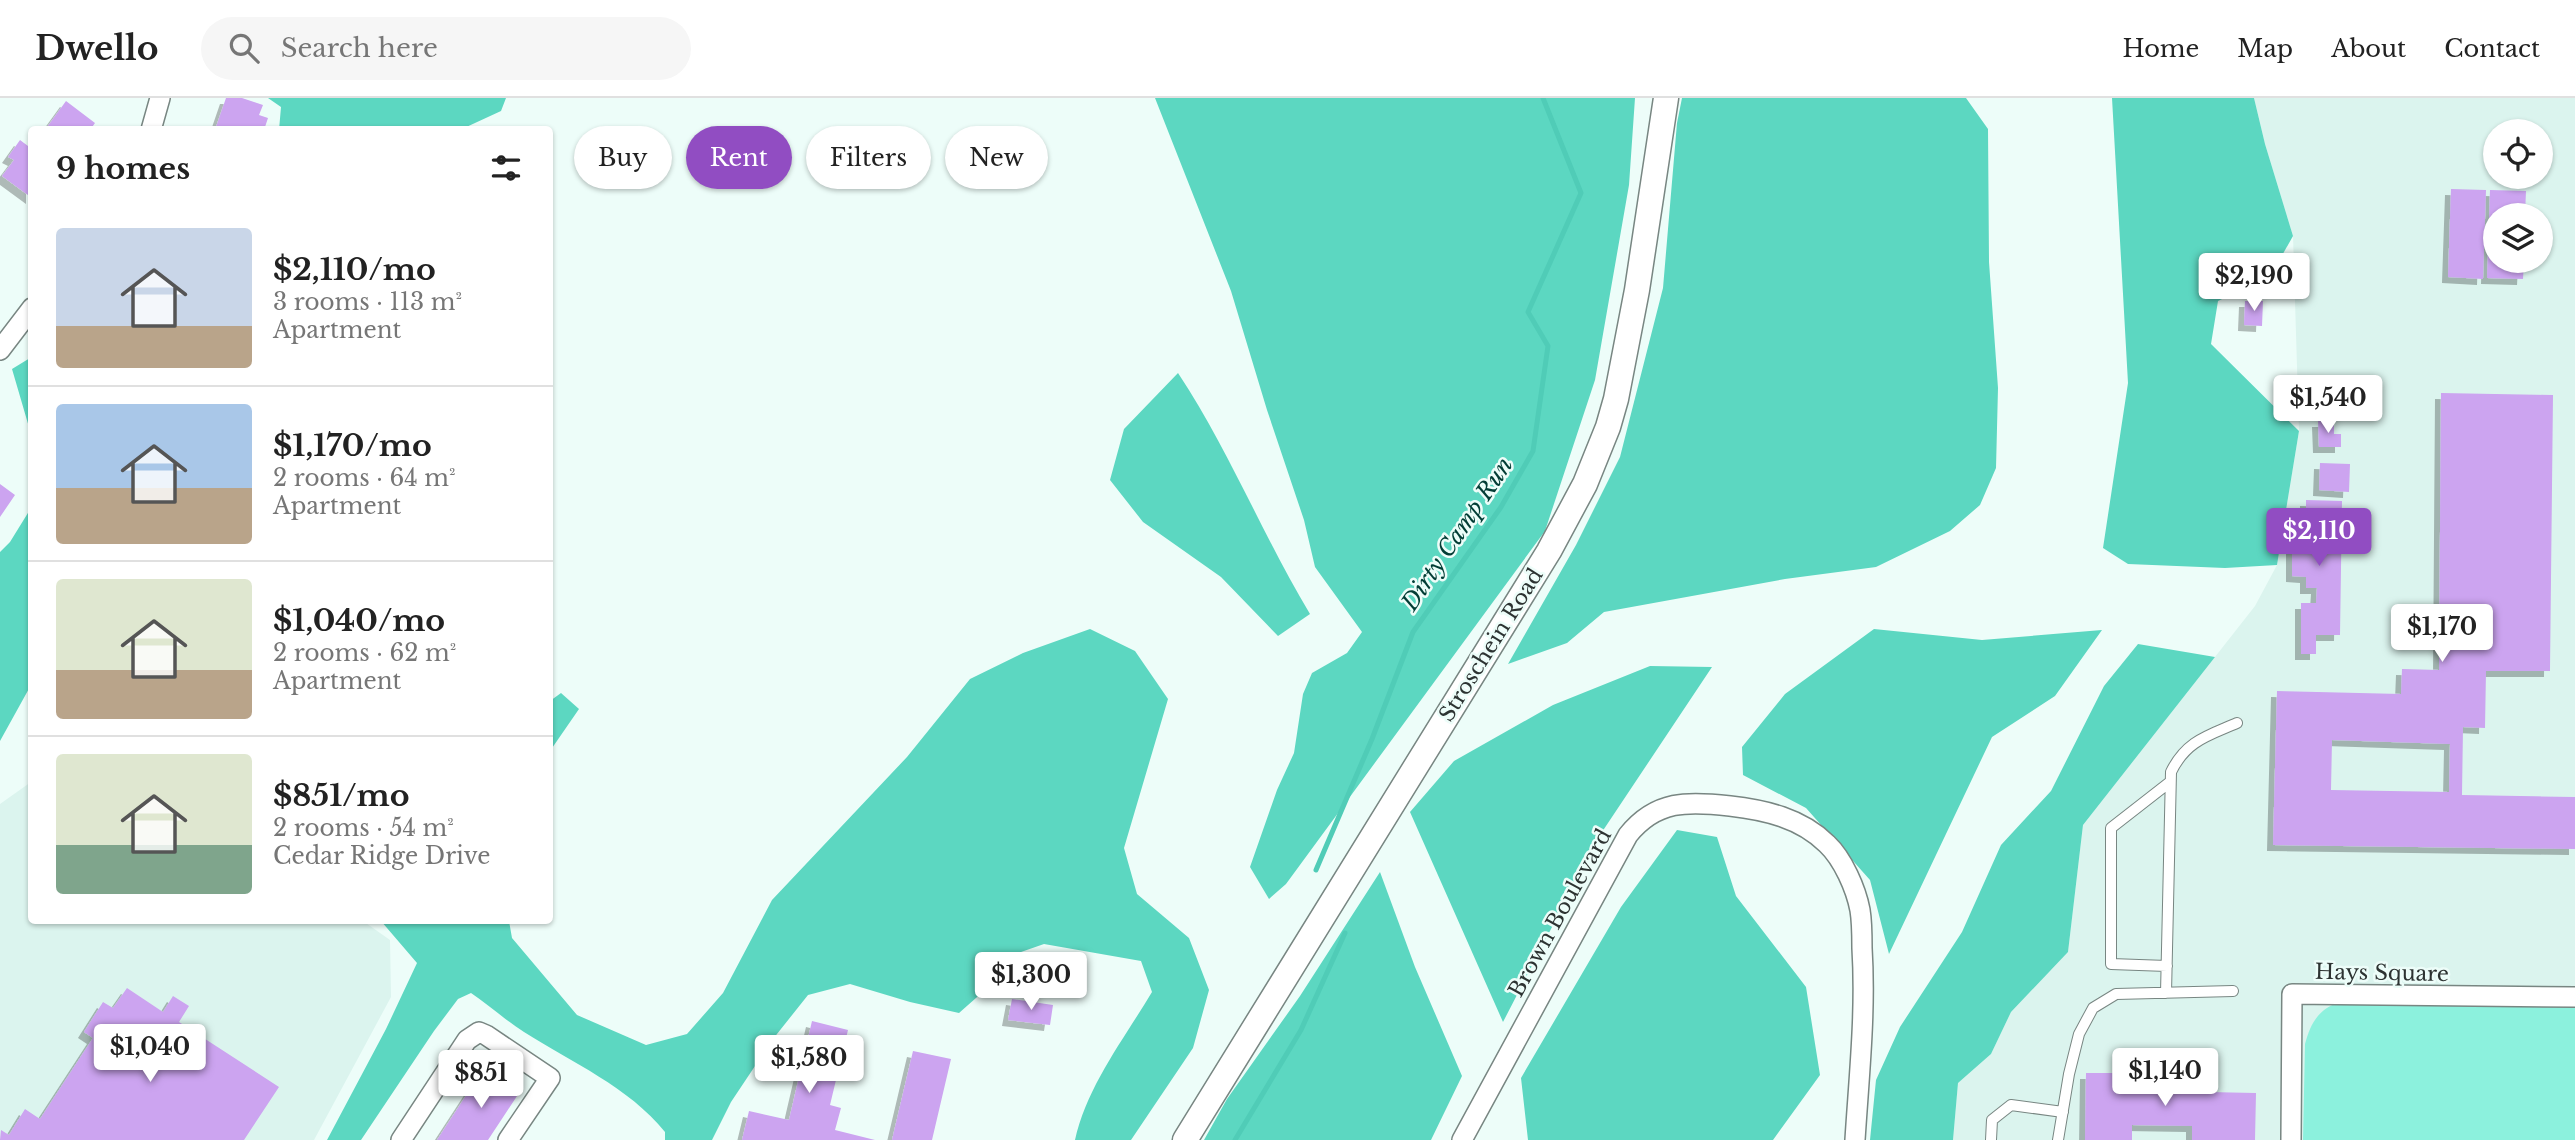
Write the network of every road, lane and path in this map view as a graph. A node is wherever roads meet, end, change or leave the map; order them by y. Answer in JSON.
{"nodes":[{"id":1,"x":160,"y":98,"type":"edge"},
{"id":2,"x":1666,"y":98,"type":"edge"},
{"id":3,"x":152,"y":126,"type":"edge"},
{"id":4,"x":28,"y":313,"type":"edge"},
{"id":5,"x":0,"y":350,"type":"edge"},
{"id":6,"x":2237,"y":723,"type":"dead end"},
{"id":7,"x":2171,"y":782,"type":"junction"},
{"id":8,"x":2167,"y":966,"type":"junction"},
{"id":9,"x":2233,"y":992,"type":"dead end"},
{"id":10,"x":2166,"y":993,"type":"junction"},
{"id":11,"x":2575,"y":997,"type":"edge"},
{"id":12,"x":2063,"y":1112,"type":"junction"},
{"id":13,"x":401,"y":1140,"type":"edge"},
{"id":14,"x":508,"y":1140,"type":"edge"},
{"id":15,"x":1185,"y":1140,"type":"edge"},
{"id":16,"x":1462,"y":1140,"type":"edge"},
{"id":17,"x":1855,"y":1140,"type":"edge"},
{"id":18,"x":1991,"y":1140,"type":"edge"},
{"id":19,"x":2058,"y":1140,"type":"edge"},
{"id":20,"x":2291,"y":1140,"type":"edge"}],
"edges":[{"from":1,"to":3,"type":"street"},
{"from":2,"to":15,"type":"street","name":"Stroschein Road"},
{"from":4,"to":5,"type":"street"},
{"from":6,"to":7,"type":"lane"},
{"from":7,"to":8,"type":"lane"},
{"from":7,"to":8,"type":"lane"},
{"from":8,"to":10,"type":"lane"},
{"from":9,"to":10,"type":"lane"},
{"from":10,"to":12,"type":"lane"},
{"from":11,"to":20,"type":"street","name":"Hays Square"},
{"from":12,"to":18,"type":"lane"},
{"from":12,"to":19,"type":"lane"},
{"from":13,"to":14,"type":"street"},
{"from":16,"to":17,"type":"street","name":"Brown Boulevard"}]}
